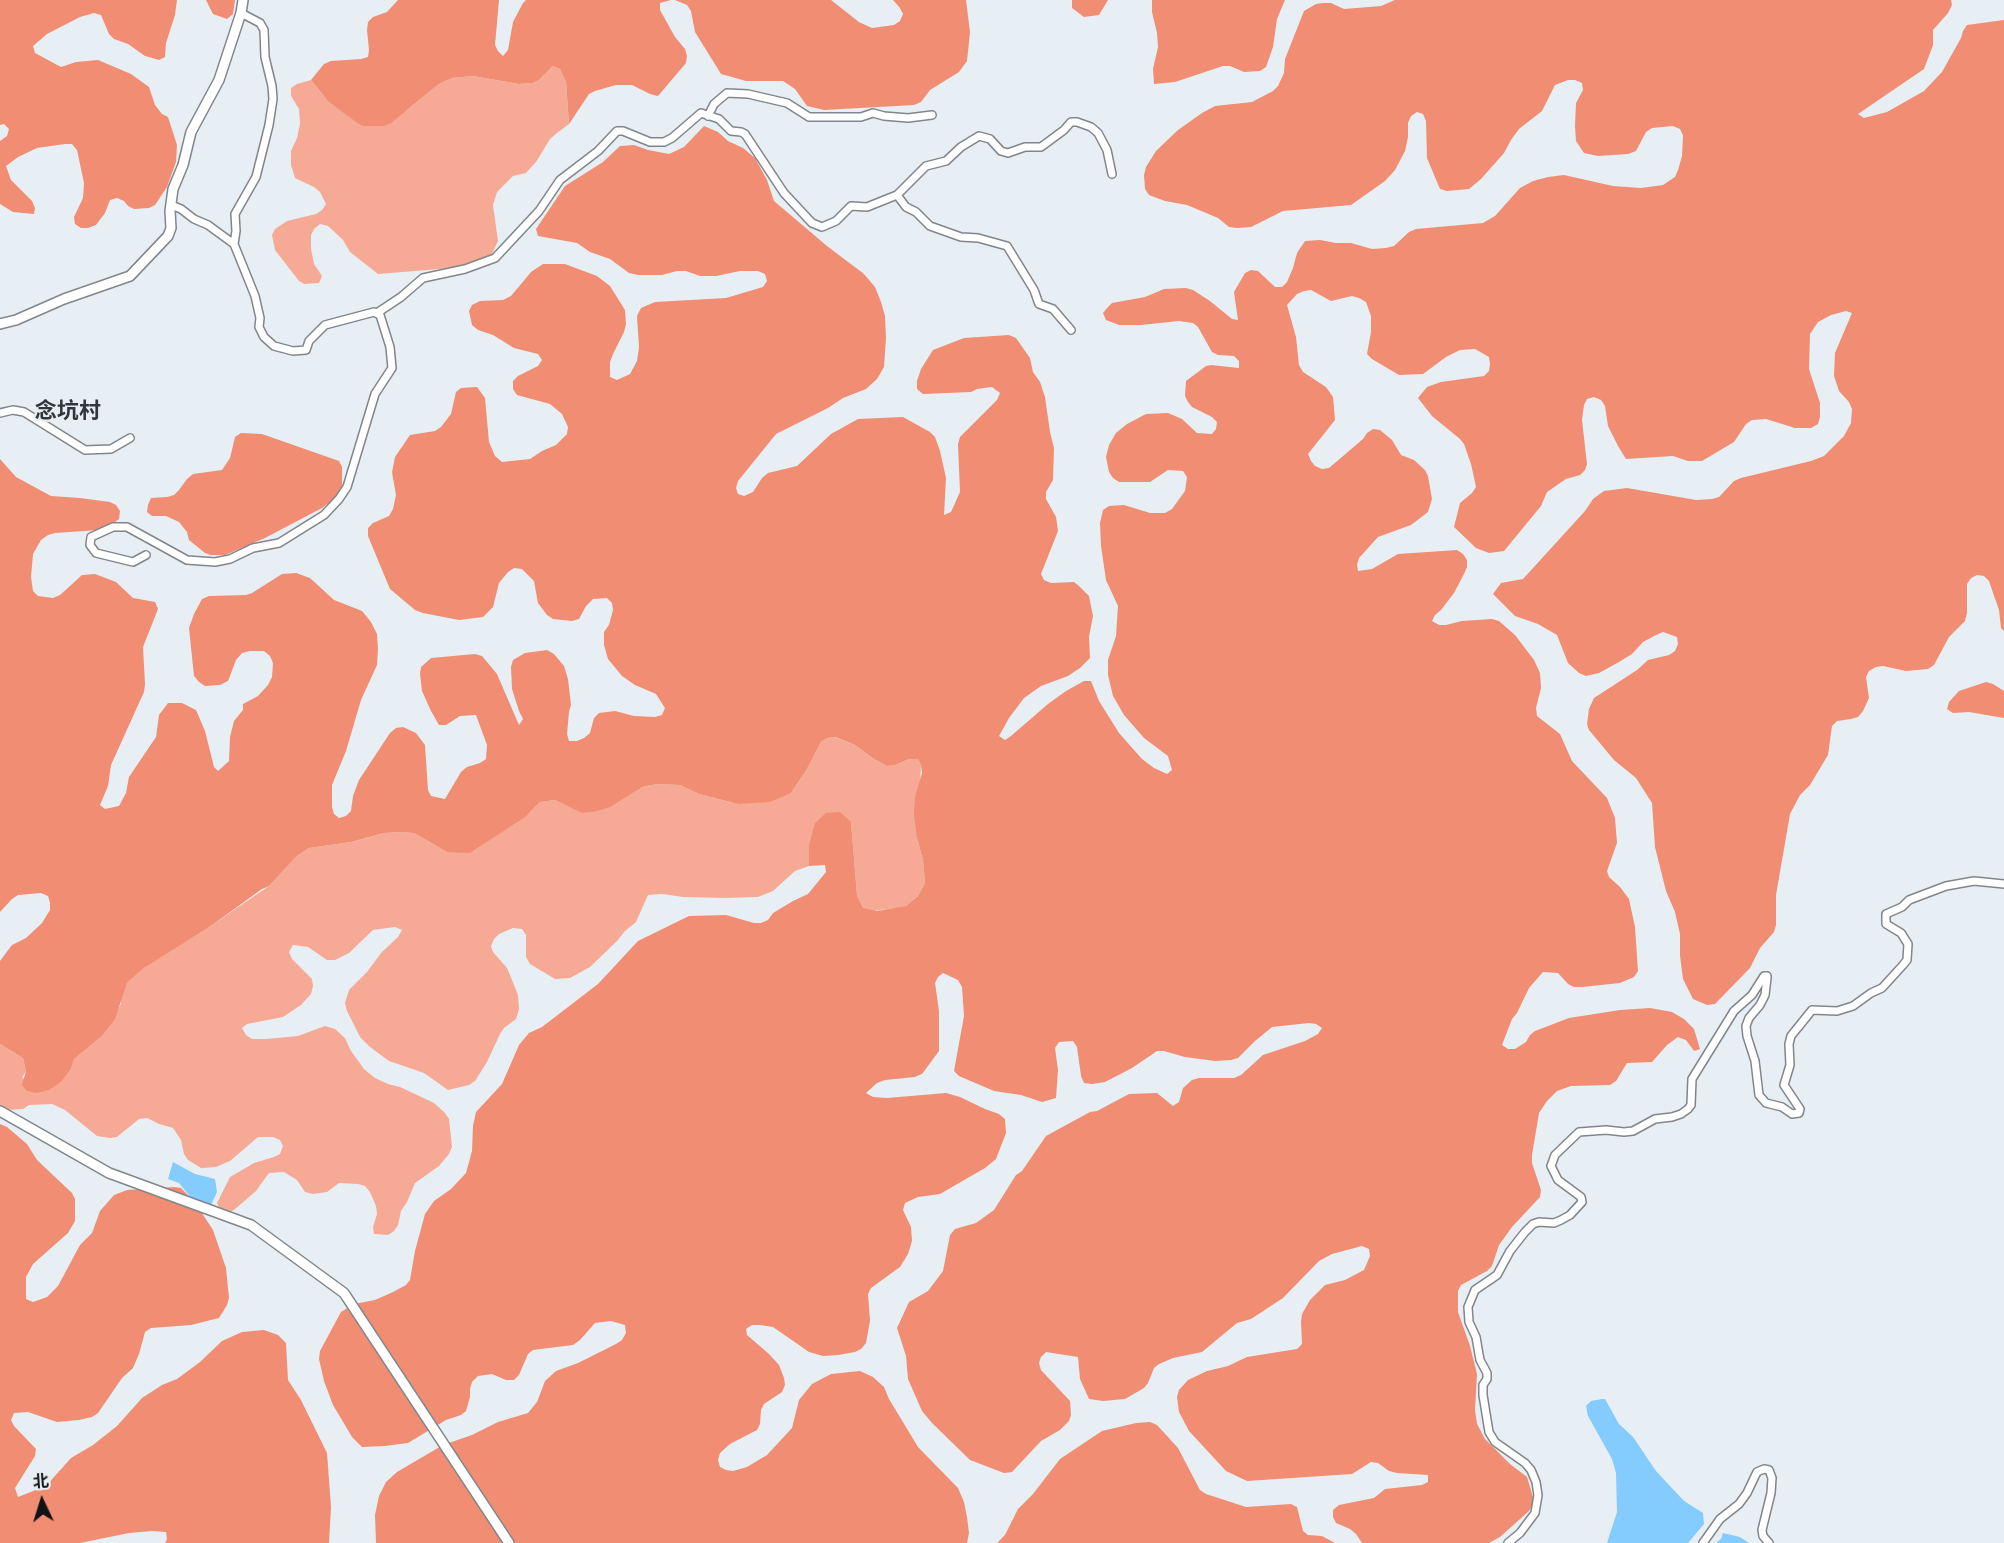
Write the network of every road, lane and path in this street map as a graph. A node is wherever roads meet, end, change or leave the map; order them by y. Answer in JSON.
{"nodes":[{"id":1,"x":243,"y":0,"type":"edge"},
{"id":2,"x":241,"y":13,"type":"junction"},
{"id":3,"x":932,"y":115,"type":"dead end"},
{"id":4,"x":708,"y":116,"type":"junction"},
{"id":5,"x":1112,"y":174,"type":"dead end"},
{"id":6,"x":897,"y":195,"type":"junction"},
{"id":7,"x":171,"y":205,"type":"junction"},
{"id":8,"x":234,"y":244,"type":"junction"},
{"id":9,"x":377,"y":313,"type":"junction"},
{"id":10,"x":0,"y":324,"type":"edge"},
{"id":11,"x":1071,"y":330,"type":"dead end"},
{"id":12,"x":0,"y":413,"type":"edge"},
{"id":13,"x":130,"y":438,"type":"dead end"},
{"id":14,"x":146,"y":555,"type":"dead end"},
{"id":15,"x":2004,"y":884,"type":"edge"},
{"id":16,"x":0,"y":1111,"type":"edge"},
{"id":17,"x":509,"y":1543,"type":"edge"},
{"id":18,"x":1508,"y":1543,"type":"edge"},
{"id":19,"x":1703,"y":1543,"type":"edge"},
{"id":20,"x":1769,"y":1543,"type":"edge"}],
"edges":[{"from":1,"to":2,"type":"street"},
{"from":2,"to":7,"type":"street"},
{"from":2,"to":8,"type":"street"},
{"from":3,"to":4,"type":"street"},
{"from":4,"to":6,"type":"street"},
{"from":4,"to":9,"type":"street"},
{"from":5,"to":6,"type":"street"},
{"from":6,"to":11,"type":"street"},
{"from":7,"to":8,"type":"street"},
{"from":7,"to":10,"type":"street"},
{"from":8,"to":9,"type":"street"},
{"from":9,"to":14,"type":"street"},
{"from":12,"to":13,"type":"street"},
{"from":15,"to":18,"type":"street"},
{"from":16,"to":17,"type":"street"},
{"from":19,"to":20,"type":"street"}]}
